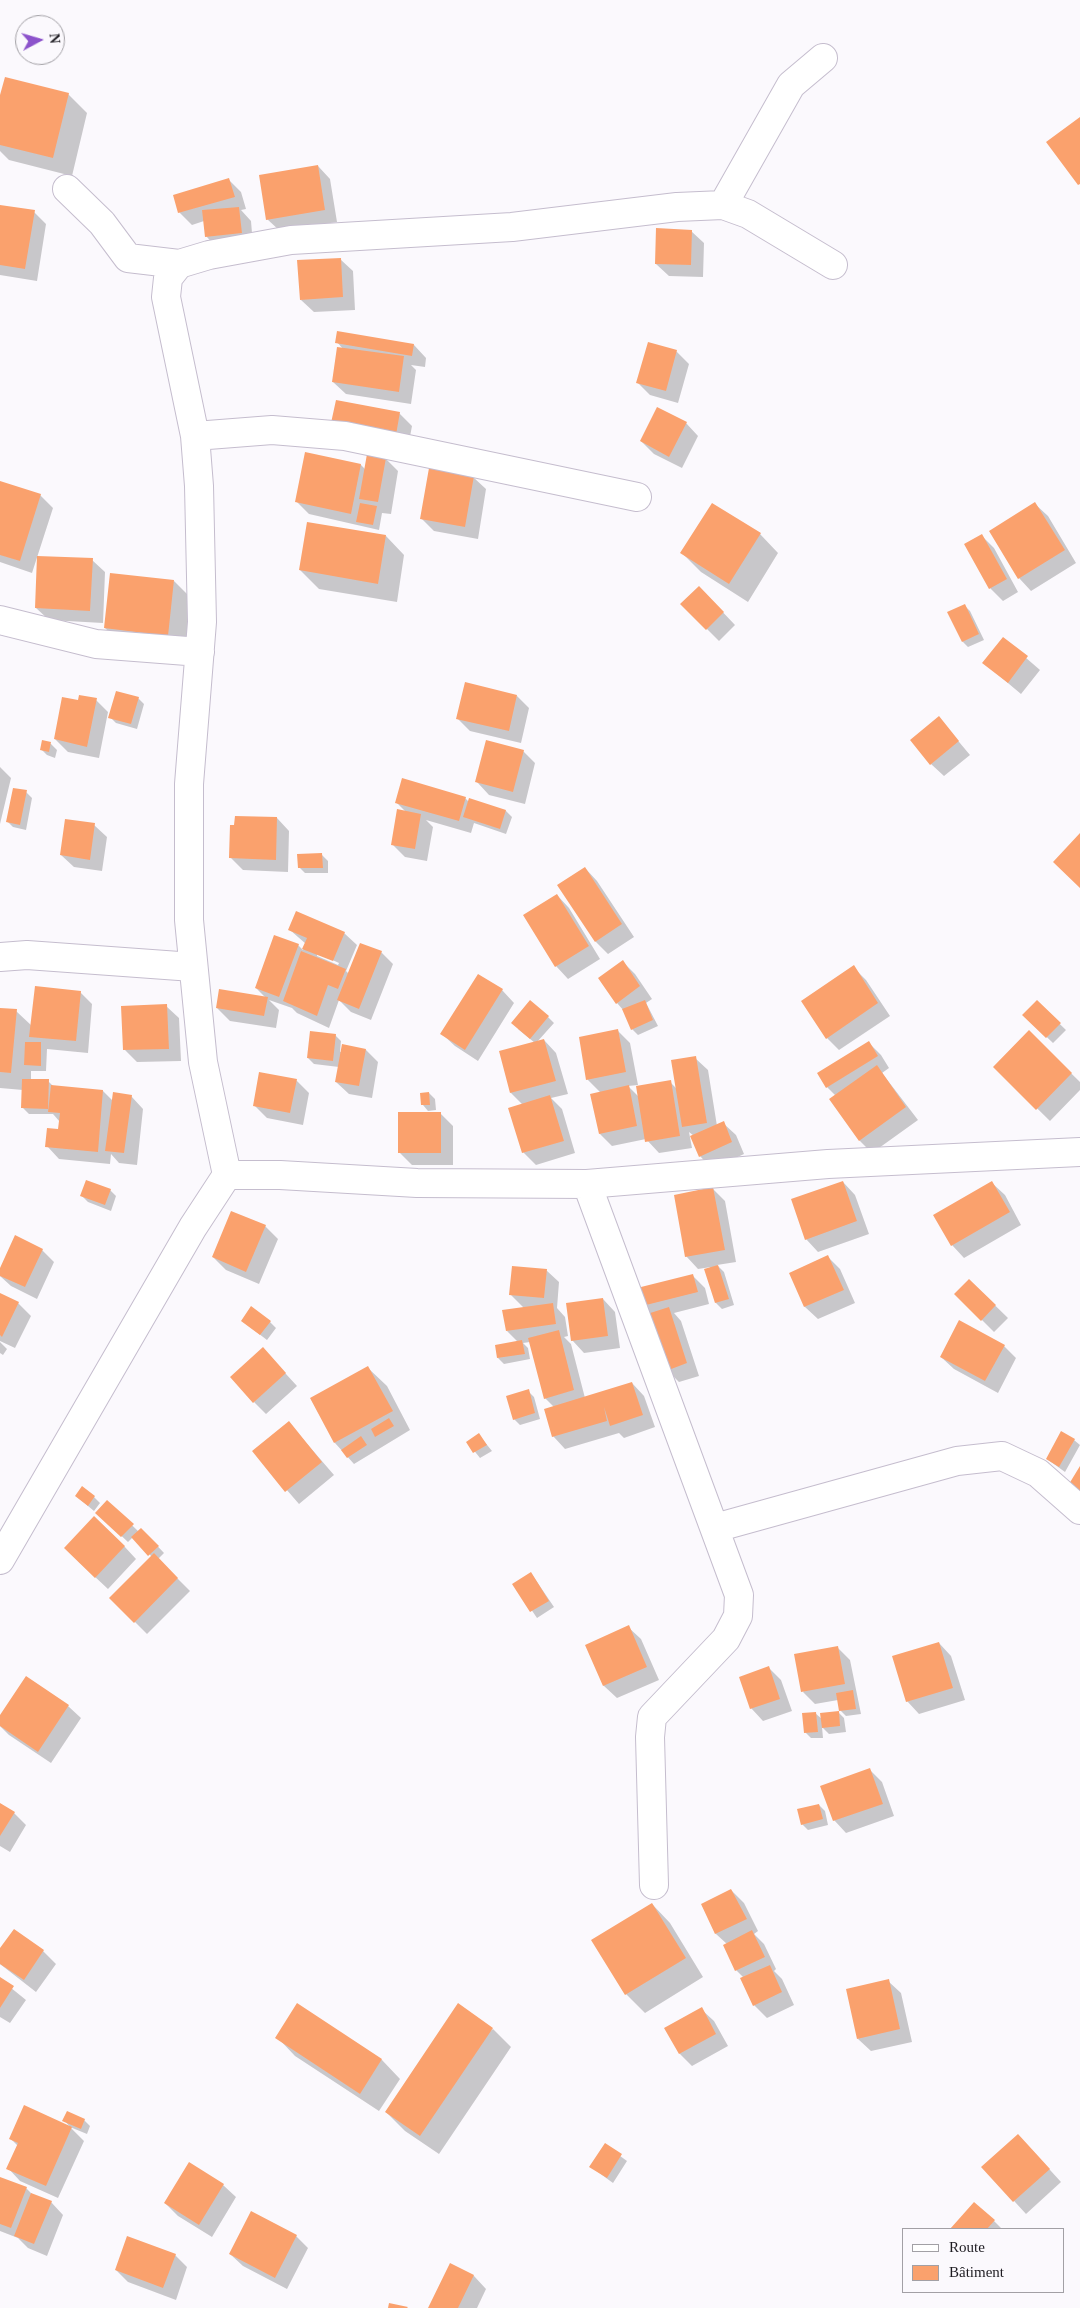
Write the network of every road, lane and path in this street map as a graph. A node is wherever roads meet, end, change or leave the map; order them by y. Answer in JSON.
{"nodes":[{"id":1,"x":823,"y":58,"type":"dead end"},
{"id":2,"x":68,"y":189,"type":"dead end"},
{"id":3,"x":723,"y":205,"type":"junction"},
{"id":4,"x":179,"y":264,"type":"junction"},
{"id":5,"x":833,"y":265,"type":"dead end"},
{"id":6,"x":195,"y":436,"type":"junction"},
{"id":7,"x":637,"y":497,"type":"dead end"},
{"id":8,"x":0,"y":620,"type":"edge"},
{"id":9,"x":200,"y":652,"type":"junction"},
{"id":10,"x":0,"y":957,"type":"edge"},
{"id":11,"x":193,"y":967,"type":"junction"},
{"id":12,"x":1080,"y":1152,"type":"edge"},
{"id":13,"x":227,"y":1175,"type":"junction"},
{"id":14,"x":587,"y":1184,"type":"junction"},
{"id":15,"x":1080,"y":1510,"type":"edge"},
{"id":16,"x":715,"y":1528,"type":"junction"},
{"id":17,"x":0,"y":1560,"type":"edge"},
{"id":18,"x":654,"y":1886,"type":"dead end"}],
"edges":[{"from":1,"to":3,"type":"street"},
{"from":2,"to":4,"type":"street"},
{"from":3,"to":4,"type":"street"},
{"from":3,"to":5,"type":"street"},
{"from":4,"to":6,"type":"street"},
{"from":6,"to":7,"type":"street"},
{"from":6,"to":9,"type":"street"},
{"from":8,"to":9,"type":"street"},
{"from":9,"to":11,"type":"street"},
{"from":10,"to":11,"type":"street"},
{"from":11,"to":13,"type":"street"},
{"from":12,"to":14,"type":"street"},
{"from":13,"to":14,"type":"street"},
{"from":13,"to":17,"type":"street"},
{"from":14,"to":16,"type":"street"},
{"from":15,"to":16,"type":"street"},
{"from":16,"to":18,"type":"street"}]}
